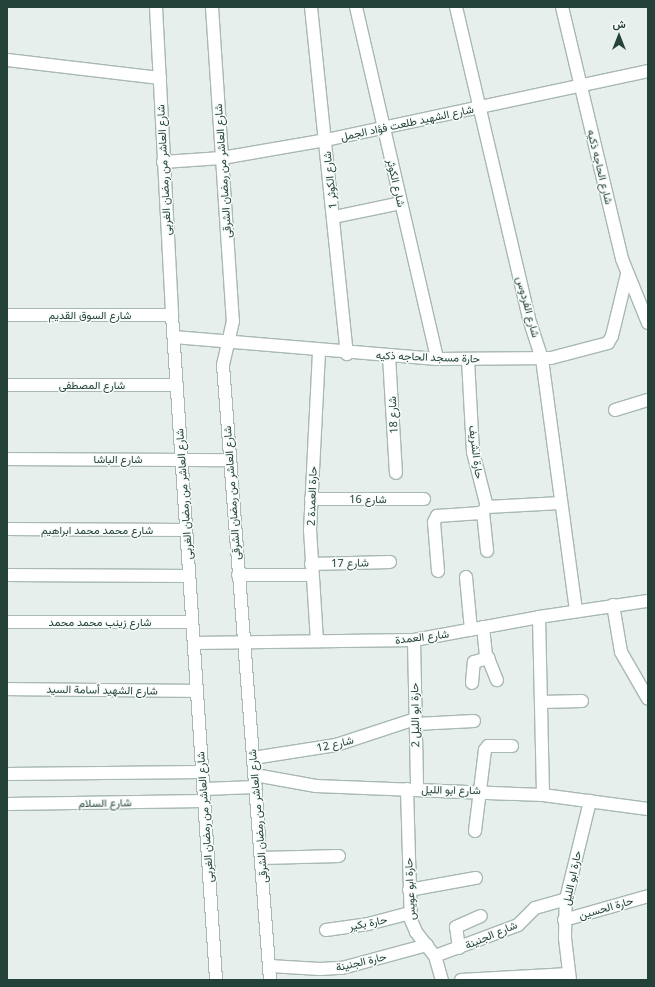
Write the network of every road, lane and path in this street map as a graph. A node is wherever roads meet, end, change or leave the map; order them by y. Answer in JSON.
{"nodes":[{"id":1,"x":156,"y":7,"type":"edge"},
{"id":2,"x":212,"y":7,"type":"edge"},
{"id":3,"x":311,"y":7,"type":"edge"},
{"id":4,"x":356,"y":7,"type":"edge"},
{"id":5,"x":456,"y":7,"type":"edge"},
{"id":6,"x":562,"y":7,"type":"edge"},
{"id":7,"x":7,"y":60,"type":"edge"},
{"id":8,"x":648,"y":71,"type":"edge"},
{"id":9,"x":160,"y":78,"type":"junction"},
{"id":10,"x":580,"y":85,"type":"junction"},
{"id":11,"x":480,"y":107,"type":"junction"},
{"id":12,"x":383,"y":128,"type":"junction"},
{"id":13,"x":326,"y":140,"type":"junction"},
{"id":14,"x":222,"y":158,"type":"junction"},
{"id":15,"x":163,"y":162,"type":"junction"},
{"id":16,"x":400,"y":203,"type":"junction"},
{"id":17,"x":334,"y":217,"type":"junction"},
{"id":18,"x":627,"y":274,"type":"junction"},
{"id":19,"x":7,"y":315,"type":"edge"},
{"id":20,"x":172,"y":315,"type":"junction"},
{"id":21,"x":648,"y":323,"type":"edge"},
{"id":22,"x":174,"y":337,"type":"junction"},
{"id":23,"x":228,"y":343,"type":"junction"},
{"id":24,"x":319,"y":351,"type":"junction"},
{"id":25,"x":347,"y":354,"type":"junction"},
{"id":26,"x":389,"y":356,"type":"junction"},
{"id":27,"x":437,"y":359,"type":"junction"},
{"id":28,"x":468,"y":359,"type":"junction"},
{"id":29,"x":542,"y":359,"type":"junction"},
{"id":30,"x":7,"y":385,"type":"edge"},
{"id":31,"x":177,"y":385,"type":"junction"},
{"id":32,"x":648,"y":400,"type":"edge"},
{"id":33,"x":615,"y":410,"type":"dead end"},
{"id":34,"x":7,"y":459,"type":"edge"},
{"id":35,"x":182,"y":460,"type":"junction"},
{"id":36,"x":230,"y":460,"type":"junction"},
{"id":37,"x":396,"y":473,"type":"dead end"},
{"id":38,"x":311,"y":499,"type":"junction"},
{"id":39,"x":424,"y":499,"type":"dead end"},
{"id":40,"x":562,"y":503,"type":"junction"},
{"id":41,"x":485,"y":509,"type":"junction"},
{"id":42,"x":7,"y":529,"type":"edge"},
{"id":43,"x":186,"y":530,"type":"junction"},
{"id":44,"x":487,"y":551,"type":"dead end"},
{"id":45,"x":390,"y":562,"type":"dead end"},
{"id":46,"x":312,"y":569,"type":"junction"},
{"id":47,"x":438,"y":571,"type":"dead end"},
{"id":48,"x":7,"y":575,"type":"edge"},
{"id":49,"x":238,"y":575,"type":"junction"},
{"id":50,"x":189,"y":576,"type":"junction"},
{"id":51,"x":466,"y":577,"type":"dead end"},
{"id":52,"x":648,"y":601,"type":"edge"},
{"id":53,"x":613,"y":605,"type":"junction"},
{"id":54,"x":576,"y":611,"type":"junction"},
{"id":55,"x":539,"y":617,"type":"junction"},
{"id":56,"x":7,"y":622,"type":"edge"},
{"id":57,"x":192,"y":622,"type":"junction"},
{"id":58,"x":483,"y":628,"type":"junction"},
{"id":59,"x":471,"y":630,"type":"junction"},
{"id":60,"x":414,"y":640,"type":"junction"},
{"id":61,"x":242,"y":642,"type":"junction"},
{"id":62,"x":317,"y":642,"type":"junction"},
{"id":63,"x":194,"y":643,"type":"junction"},
{"id":64,"x":486,"y":658,"type":"junction"},
{"id":65,"x":496,"y":680,"type":"dead end"},
{"id":66,"x":472,"y":683,"type":"dead end"},
{"id":67,"x":7,"y":689,"type":"edge"},
{"id":68,"x":197,"y":691,"type":"junction"},
{"id":69,"x":648,"y":699,"type":"edge"},
{"id":70,"x":582,"y":701,"type":"dead end"},
{"id":71,"x":541,"y":702,"type":"junction"},
{"id":72,"x":415,"y":721,"type":"junction"},
{"id":73,"x":474,"y":721,"type":"dead end"},
{"id":74,"x":512,"y":746,"type":"dead end"},
{"id":75,"x":253,"y":758,"type":"junction"},
{"id":76,"x":202,"y":772,"type":"junction"},
{"id":77,"x":7,"y":774,"type":"edge"},
{"id":78,"x":255,"y":781,"type":"junction"},
{"id":79,"x":203,"y":789,"type":"junction"},
{"id":80,"x":412,"y":789,"type":"junction"},
{"id":81,"x":482,"y":791,"type":"junction"},
{"id":82,"x":543,"y":795,"type":"junction"},
{"id":83,"x":590,"y":801,"type":"junction"},
{"id":84,"x":204,"y":802,"type":"junction"},
{"id":85,"x":7,"y":804,"type":"edge"},
{"id":86,"x":648,"y":809,"type":"edge"},
{"id":87,"x":475,"y":831,"type":"dead end"},
{"id":88,"x":339,"y":856,"type":"dead end"},
{"id":89,"x":262,"y":858,"type":"junction"},
{"id":90,"x":476,"y":878,"type":"dead end"},
{"id":91,"x":409,"y":890,"type":"junction"},
{"id":92,"x":648,"y":896,"type":"edge"},
{"id":93,"x":566,"y":900,"type":"junction"},
{"id":94,"x":410,"y":913,"type":"junction"},
{"id":95,"x":481,"y":916,"type":"dead end"},
{"id":96,"x":564,"y":920,"type":"junction"},
{"id":97,"x":326,"y":930,"type":"dead end"},
{"id":98,"x":427,"y":945,"type":"junction"},
{"id":99,"x":459,"y":948,"type":"junction"},
{"id":100,"x":435,"y":956,"type":"junction"},
{"id":101,"x":269,"y":966,"type":"junction"},
{"id":102,"x":570,"y":977,"type":"edge"},
{"id":103,"x":216,"y":980,"type":"edge"},
{"id":104,"x":270,"y":980,"type":"edge"},
{"id":105,"x":442,"y":980,"type":"edge"},
{"id":106,"x":461,"y":980,"type":"edge"}],
"edges":[{"from":1,"to":9,"type":"street","name":"شارع العاشر من رمضان الغربى"},
{"from":2,"to":14,"type":"street","name":"شارع العاشر من رمضان الشرقى"},
{"from":3,"to":13,"type":"street","name":"شارع الكوثر 1"},
{"from":4,"to":12,"type":"street","name":"شارع الكوثر"},
{"from":5,"to":11,"type":"street","name":"شارع الفردوس"},
{"from":6,"to":10,"type":"street","name":"شارع الحاجه ذكيه"},
{"from":7,"to":9,"type":"street"},
{"from":8,"to":10,"type":"street","name":"شارع الشهيد طلعت فؤاد الجمل"},
{"from":9,"to":15,"type":"street","name":"شارع العاشر من رمضان الغربى"},
{"from":10,"to":11,"type":"street","name":"شارع الشهيد طلعت فؤاد الجمل"},
{"from":10,"to":18,"type":"street","name":"شارع الحاجه ذكيه"},
{"from":11,"to":12,"type":"street","name":"شارع الشهيد طلعت فؤاد الجمل"},
{"from":11,"to":29,"type":"street","name":"شارع الفردوس"},
{"from":12,"to":13,"type":"street","name":"شارع الشهيد طلعت فؤاد الجمل"},
{"from":12,"to":16,"type":"street","name":"شارع الكوثر"},
{"from":13,"to":14,"type":"street","name":"شارع الشهيد طلعت فؤاد الجمل"},
{"from":13,"to":17,"type":"street","name":"شارع الكوثر 1"},
{"from":14,"to":15,"type":"street","name":"شارع الشهيد طلعت فؤاد الجمل"},
{"from":14,"to":23,"type":"street","name":"شارع العاشر من رمضان الشرقى"},
{"from":15,"to":20,"type":"street","name":"شارع العاشر من رمضان الغربى"},
{"from":16,"to":17,"type":"street"},
{"from":16,"to":27,"type":"street","name":"شارع الكوثر"},
{"from":17,"to":25,"type":"street","name":"شارع الكوثر 1"},
{"from":18,"to":21,"type":"street","name":"شارع الحاجه ذكيه"},
{"from":18,"to":29,"type":"street","name":"حارة مسجد الحاجه ذكيه"},
{"from":19,"to":20,"type":"street","name":"شارع السوق القديم"},
{"from":20,"to":22,"type":"street","name":"شارع العاشر من رمضان الغربى"},
{"from":22,"to":23,"type":"street","name":"حارة مسجد الحاجه ذكيه"},
{"from":22,"to":31,"type":"street","name":"شارع العاشر من رمضان الغربى"},
{"from":23,"to":24,"type":"street","name":"حارة مسجد الحاجه ذكيه"},
{"from":23,"to":36,"type":"street","name":"شارع العاشر من رمضان الشرقى"},
{"from":24,"to":25,"type":"street","name":"حارة مسجد الحاجه ذكيه"},
{"from":24,"to":38,"type":"street","name":"حارة العمدة 2"},
{"from":25,"to":26,"type":"street","name":"حارة مسجد الحاجه ذكيه"},
{"from":26,"to":27,"type":"street","name":"حارة مسجد الحاجه ذكيه"},
{"from":26,"to":37,"type":"street","name":"شارع 18"},
{"from":27,"to":28,"type":"street","name":"حارة مسجد الحاجه ذكيه"},
{"from":28,"to":29,"type":"street","name":"حارة مسجد الحاجه ذكيه"},
{"from":28,"to":41,"type":"street","name":"حارة الشريف"},
{"from":29,"to":40,"type":"street","name":"شارع الفردوس"},
{"from":30,"to":31,"type":"street","name":"شارع المصطفى"},
{"from":31,"to":35,"type":"street","name":"شارع العاشر من رمضان الغربى"},
{"from":32,"to":33,"type":"street"},
{"from":34,"to":35,"type":"street","name":"شارع الباشا"},
{"from":35,"to":36,"type":"street","name":"شارع الباشا"},
{"from":35,"to":43,"type":"street","name":"شارع العاشر من رمضان الغربى"},
{"from":36,"to":49,"type":"street","name":"شارع العاشر من رمضان الشرقى"},
{"from":38,"to":39,"type":"street","name":"شارع 16"},
{"from":38,"to":46,"type":"street","name":"حارة العمدة 2"},
{"from":40,"to":41,"type":"street"},
{"from":40,"to":54,"type":"street","name":"شارع الفردوس"},
{"from":41,"to":44,"type":"street","name":"حارة الشريف"},
{"from":41,"to":47,"type":"street"},
{"from":42,"to":43,"type":"street","name":"شارع محمد محمد ابراهيم"},
{"from":43,"to":50,"type":"street","name":"شارع العاشر من رمضان الغربى"},
{"from":45,"to":46,"type":"street","name":"شارع 17"},
{"from":46,"to":49,"type":"street","name":"شارع 17"},
{"from":46,"to":62,"type":"street","name":"حارة العمدة 2"},
{"from":48,"to":50,"type":"street"},
{"from":49,"to":61,"type":"street","name":"شارع العاشر من رمضان الشرقى"},
{"from":50,"to":57,"type":"street","name":"شارع العاشر من رمضان الغربى"},
{"from":51,"to":59,"type":"street"},
{"from":52,"to":53,"type":"street","name":"شارع العمدة"},
{"from":53,"to":54,"type":"street","name":"شارع العمدة"},
{"from":53,"to":69,"type":"street"},
{"from":54,"to":55,"type":"street","name":"شارع العمدة"},
{"from":55,"to":58,"type":"street","name":"شارع العمدة"},
{"from":55,"to":71,"type":"street"},
{"from":56,"to":57,"type":"street","name":"شارع زينب محمد محمد"},
{"from":57,"to":63,"type":"street","name":"شارع العاشر من رمضان الغربى"},
{"from":58,"to":59,"type":"street","name":"شارع العمدة"},
{"from":58,"to":64,"type":"street"},
{"from":59,"to":60,"type":"street","name":"شارع العمدة"},
{"from":60,"to":62,"type":"street","name":"شارع العمدة"},
{"from":60,"to":72,"type":"street","name":"حارة ابو الليل 2"},
{"from":61,"to":62,"type":"street","name":"شارع العمدة"},
{"from":61,"to":63,"type":"street","name":"شارع العمدة"},
{"from":61,"to":75,"type":"street","name":"شارع العاشر من رمضان الشرقى"},
{"from":63,"to":68,"type":"street","name":"شارع العاشر من رمضان الغربى"},
{"from":64,"to":65,"type":"street"},
{"from":64,"to":66,"type":"street"},
{"from":67,"to":68,"type":"street","name":"شارع الشهيد أسامة السيد"},
{"from":68,"to":76,"type":"street","name":"شارع العاشر من رمضان الغربى"},
{"from":70,"to":71,"type":"street"},
{"from":71,"to":82,"type":"street"},
{"from":72,"to":73,"type":"street","name":"شارع 12"},
{"from":72,"to":75,"type":"street","name":"شارع 12"},
{"from":72,"to":80,"type":"street","name":"حارة ابو الليل 2"},
{"from":74,"to":81,"type":"street"},
{"from":75,"to":78,"type":"street","name":"شارع العاشر من رمضان الشرقى"},
{"from":76,"to":77,"type":"street"},
{"from":76,"to":79,"type":"street","name":"شارع العاشر من رمضان الغربى"},
{"from":78,"to":79,"type":"street","name":"شارع ابو الليل"},
{"from":78,"to":80,"type":"street","name":"شارع ابو الليل"},
{"from":78,"to":89,"type":"street","name":"شارع العاشر من رمضان الشرقى"},
{"from":79,"to":84,"type":"street","name":"شارع العاشر من رمضان الغربى"},
{"from":80,"to":81,"type":"street","name":"شارع ابو الليل"},
{"from":80,"to":91,"type":"street","name":"حارة ابو عويس"},
{"from":81,"to":82,"type":"street","name":"شارع ابو الليل"},
{"from":81,"to":87,"type":"street"},
{"from":82,"to":83,"type":"street","name":"شارع ابو الليل"},
{"from":83,"to":86,"type":"street","name":"شارع ابو الليل"},
{"from":83,"to":93,"type":"street","name":"حارة ابو الليل"},
{"from":84,"to":85,"type":"street","name":"شارع السلام"},
{"from":84,"to":103,"type":"street","name":"شارع العاشر من رمضان الغربى"},
{"from":88,"to":89,"type":"street"},
{"from":89,"to":101,"type":"street","name":"شارع العاشر من رمضان الشرقى"},
{"from":90,"to":91,"type":"street"},
{"from":91,"to":94,"type":"street","name":"حارة ابو عويس"},
{"from":92,"to":96,"type":"street","name":"حارة الحسين"},
{"from":93,"to":96,"type":"street","name":"حارة ابو الليل"},
{"from":93,"to":99,"type":"street","name":"شارع الجنينة"},
{"from":94,"to":97,"type":"street","name":"حارة بكير"},
{"from":94,"to":98,"type":"street","name":"حارة ابو عويس"},
{"from":95,"to":99,"type":"street"},
{"from":96,"to":102,"type":"street","name":"حارة ابو الليل"},
{"from":98,"to":100,"type":"street","name":"حارة ابو عويس"},
{"from":98,"to":101,"type":"street","name":"حارة الجنينة"},
{"from":99,"to":100,"type":"street","name":"شارع الجنينة"},
{"from":100,"to":105,"type":"street","name":"حارة ابو عويس"},
{"from":101,"to":104,"type":"street","name":"شارع العاشر من رمضان الشرقى"},
{"from":102,"to":106,"type":"street"}]}
